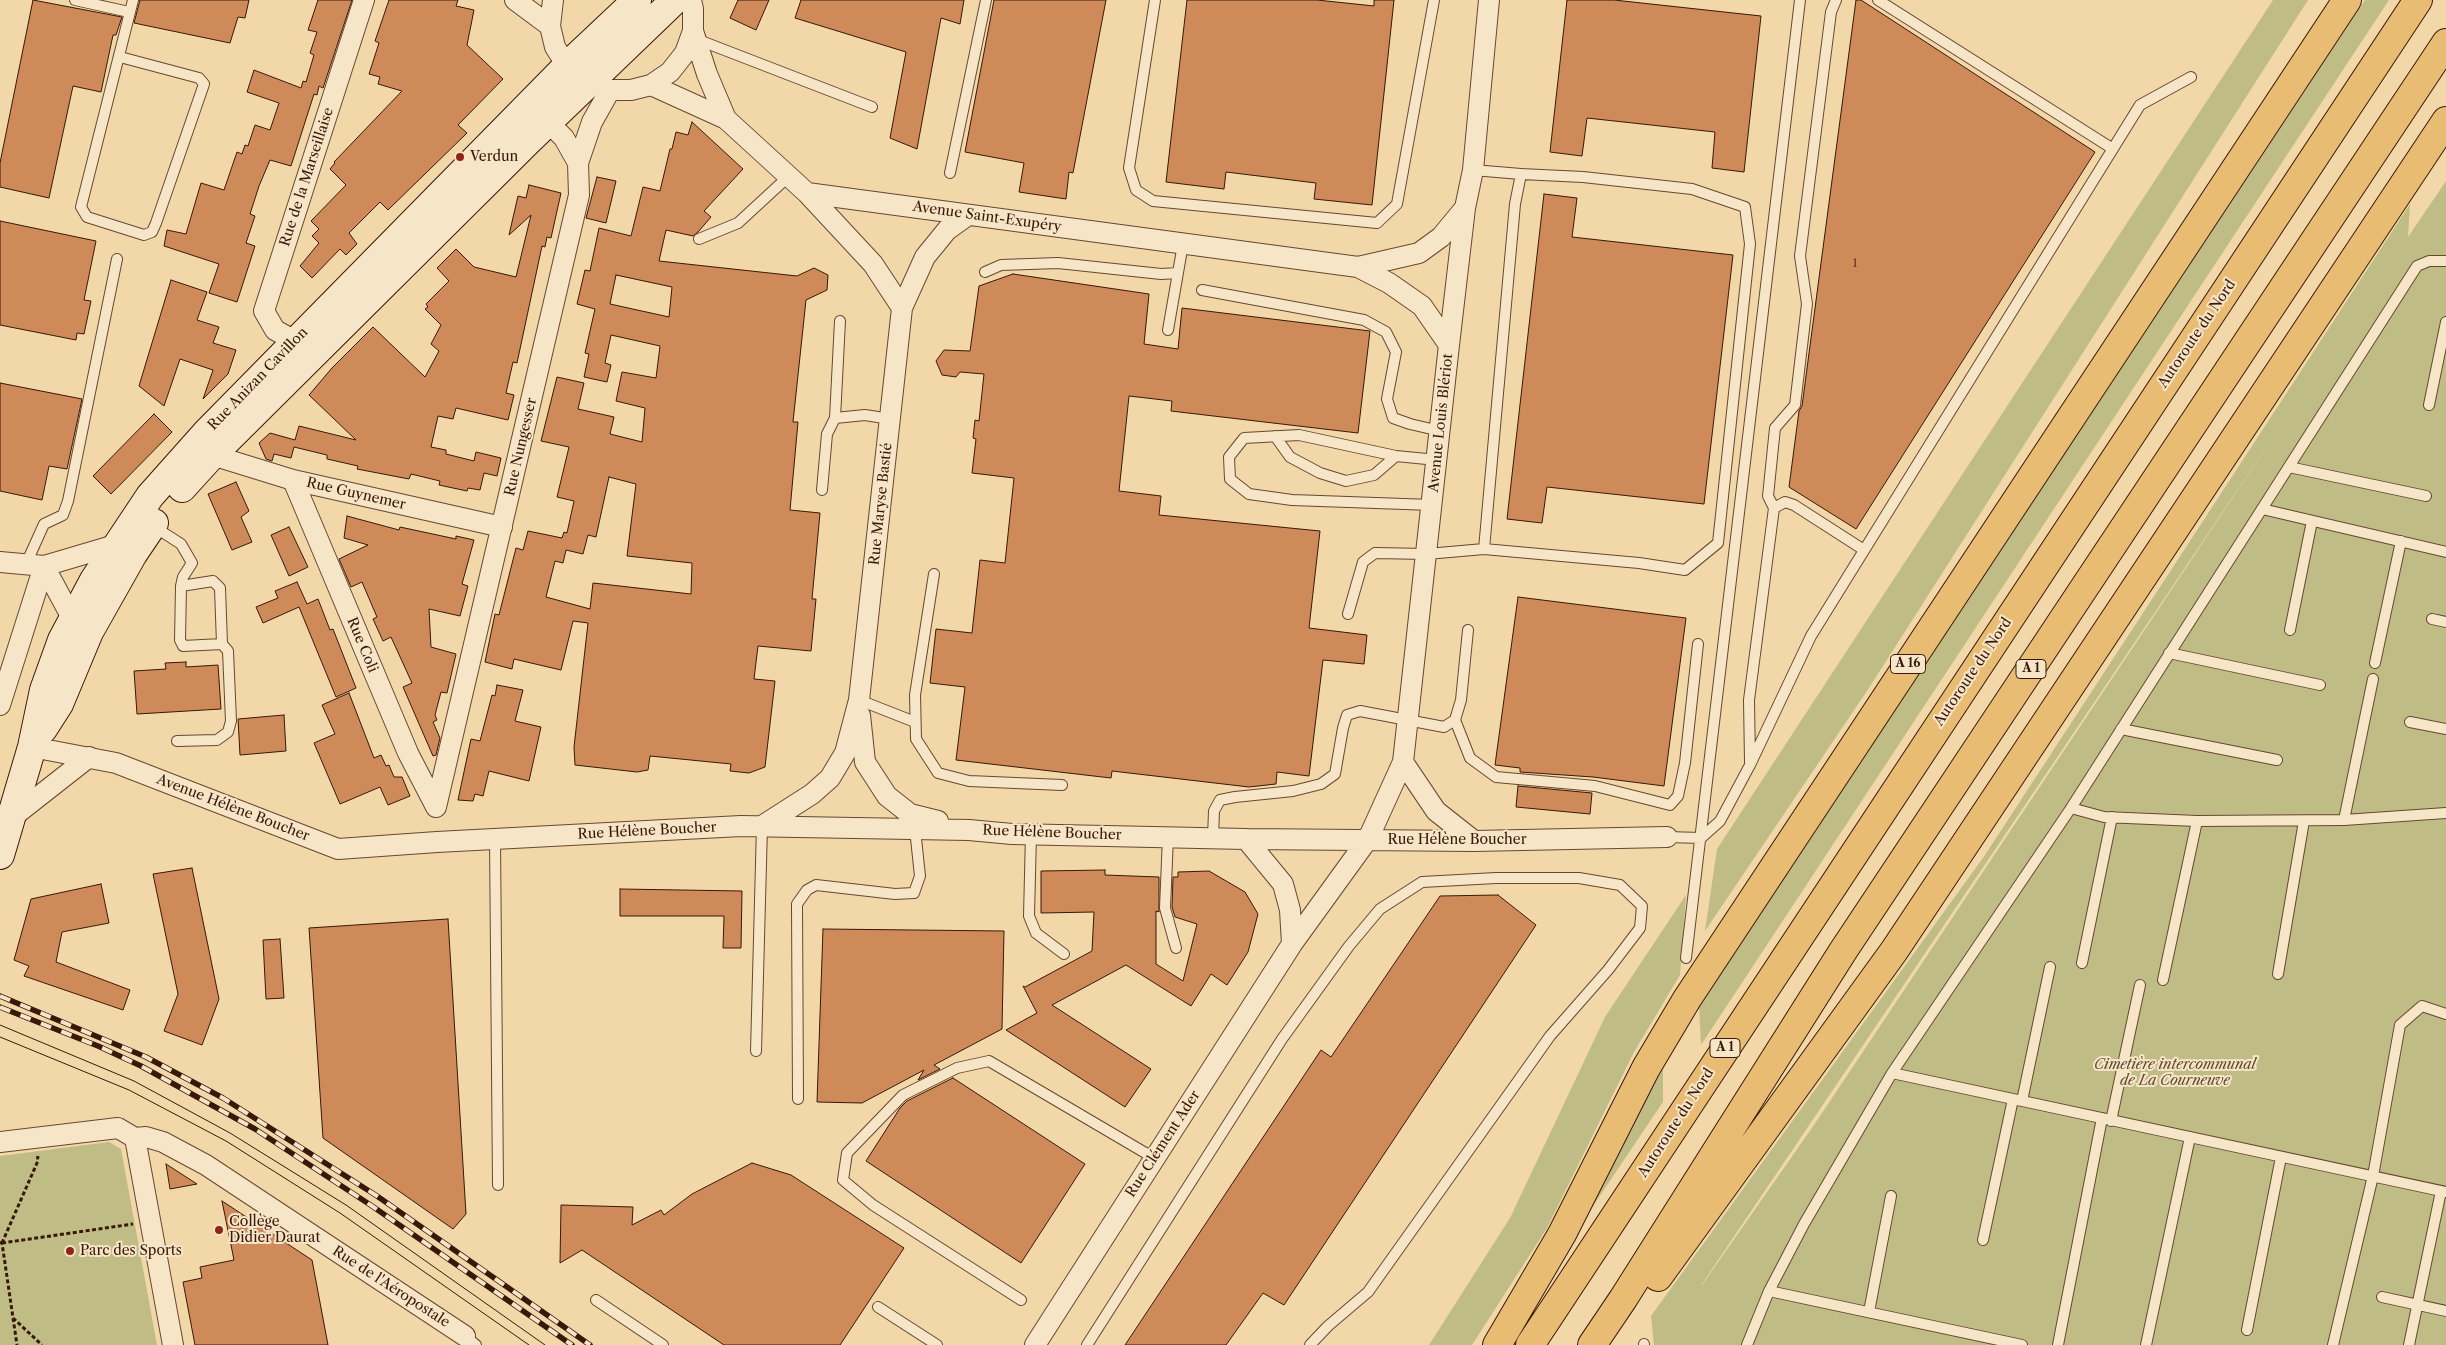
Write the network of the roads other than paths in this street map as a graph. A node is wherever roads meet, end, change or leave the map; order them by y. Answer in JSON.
{"nodes":[{"id":1,"x":75,"y":0,"type":"edge"},
{"id":2,"x":132,"y":0,"type":"edge"},
{"id":3,"x":364,"y":0,"type":"edge"},
{"id":4,"x":515,"y":0,"type":"edge"},
{"id":5,"x":553,"y":0,"type":"edge"},
{"id":6,"x":637,"y":0,"type":"edge"},
{"id":7,"x":674,"y":0,"type":"edge"},
{"id":8,"x":690,"y":0,"type":"edge"},
{"id":9,"x":986,"y":0,"type":"edge"},
{"id":10,"x":1155,"y":0,"type":"edge"},
{"id":11,"x":1434,"y":0,"type":"edge"},
{"id":12,"x":1489,"y":0,"type":"edge"},
{"id":13,"x":1800,"y":0,"type":"edge"},
{"id":14,"x":1836,"y":0,"type":"edge"},
{"id":15,"x":1878,"y":0,"type":"edge"},
{"id":16,"x":2347,"y":0,"type":"edge"},
{"id":17,"x":2418,"y":0,"type":"edge"},
{"id":18,"x":129,"y":12,"type":"junction"},
{"id":19,"x":550,"y":26,"type":"junction"},
{"id":20,"x":694,"y":34,"type":"junction"},
{"id":21,"x":2446,"y":43,"type":"edge"},
{"id":22,"x":120,"y":57,"type":"junction"},
{"id":23,"x":2191,"y":77,"type":"dead end"},
{"id":24,"x":588,"y":79,"type":"junction"},
{"id":25,"x":650,"y":85,"type":"junction"},
{"id":26,"x":872,"y":107,"type":"dead end"},
{"id":27,"x":726,"y":119,"type":"junction"},
{"id":28,"x":2446,"y":121,"type":"edge"},
{"id":29,"x":548,"y":122,"type":"junction"},
{"id":30,"x":2113,"y":149,"type":"junction"},
{"id":31,"x":578,"y":163,"type":"junction"},
{"id":32,"x":1473,"y":170,"type":"junction"},
{"id":33,"x":950,"y":173,"type":"dead end"},
{"id":34,"x":1521,"y":174,"type":"junction"},
{"id":35,"x":789,"y":176,"type":"junction"},
{"id":36,"x":807,"y":193,"type":"junction"},
{"id":37,"x":1465,"y":208,"type":"junction"},
{"id":38,"x":968,"y":215,"type":"junction"},
{"id":39,"x":698,"y":239,"type":"dead end"},
{"id":40,"x":1183,"y":244,"type":"junction"},
{"id":41,"x":117,"y":259,"type":"dead end"},
{"id":42,"x":2446,"y":261,"type":"edge"},
{"id":43,"x":1358,"y":267,"type":"junction"},
{"id":44,"x":985,"y":272,"type":"dead end"},
{"id":45,"x":1178,"y":273,"type":"junction"},
{"id":46,"x":1202,"y":290,"type":"dead end"},
{"id":47,"x":902,"y":308,"type":"junction"},
{"id":48,"x":840,"y":321,"type":"dead end"},
{"id":49,"x":2446,"y":322,"type":"edge"},
{"id":50,"x":1168,"y":330,"type":"dead end"},
{"id":51,"x":295,"y":342,"type":"junction"},
{"id":52,"x":1449,"y":344,"type":"junction"},
{"id":53,"x":2429,"y":405,"type":"dead end"},
{"id":54,"x":835,"y":418,"type":"junction"},
{"id":55,"x":890,"y":420,"type":"junction"},
{"id":56,"x":1440,"y":430,"type":"junction"},
{"id":57,"x":1276,"y":436,"type":"junction"},
{"id":58,"x":212,"y":455,"type":"junction"},
{"id":59,"x":1396,"y":456,"type":"junction"},
{"id":60,"x":1436,"y":460,"type":"junction"},
{"id":61,"x":2289,"y":467,"type":"junction"},
{"id":62,"x":293,"y":480,"type":"junction"},
{"id":63,"x":822,"y":490,"type":"dead end"},
{"id":64,"x":2426,"y":496,"type":"dead end"},
{"id":65,"x":1432,"y":505,"type":"junction"},
{"id":66,"x":1774,"y":508,"type":"junction"},
{"id":67,"x":2262,"y":509,"type":"junction"},
{"id":68,"x":2312,"y":521,"type":"junction"},
{"id":69,"x":152,"y":525,"type":"junction"},
{"id":70,"x":502,"y":527,"type":"junction"},
{"id":71,"x":2400,"y":541,"type":"junction"},
{"id":72,"x":115,"y":545,"type":"junction"},
{"id":73,"x":1484,"y":549,"type":"junction"},
{"id":74,"x":1864,"y":550,"type":"junction"},
{"id":75,"x":2446,"y":552,"type":"edge"},
{"id":76,"x":1427,"y":554,"type":"junction"},
{"id":77,"x":0,"y":562,"type":"edge"},
{"id":78,"x":35,"y":565,"type":"junction"},
{"id":79,"x":934,"y":574,"type":"dead end"},
{"id":80,"x":181,"y":586,"type":"junction"},
{"id":81,"x":1348,"y":614,"type":"dead end"},
{"id":82,"x":72,"y":618,"type":"junction"},
{"id":83,"x":2432,"y":619,"type":"dead end"},
{"id":84,"x":2446,"y":622,"type":"edge"},
{"id":85,"x":1468,"y":630,"type":"dead end"},
{"id":86,"x":2290,"y":630,"type":"dead end"},
{"id":87,"x":222,"y":644,"type":"junction"},
{"id":88,"x":1698,"y":644,"type":"dead end"},
{"id":89,"x":2169,"y":654,"type":"junction"},
{"id":90,"x":2375,"y":663,"type":"dead end"},
{"id":91,"x":2373,"y":679,"type":"dead end"},
{"id":92,"x":2320,"y":685,"type":"dead end"},
{"id":93,"x":859,"y":700,"type":"junction"},
{"id":94,"x":0,"y":705,"type":"edge"},
{"id":95,"x":1409,"y":719,"type":"junction"},
{"id":96,"x":1455,"y":720,"type":"junction"},
{"id":97,"x":915,"y":722,"type":"junction"},
{"id":98,"x":2410,"y":722,"type":"dead end"},
{"id":99,"x":2121,"y":729,"type":"junction"},
{"id":100,"x":2446,"y":729,"type":"edge"},
{"id":101,"x":177,"y":741,"type":"dead end"},
{"id":102,"x":32,"y":747,"type":"junction"},
{"id":103,"x":89,"y":756,"type":"junction"},
{"id":104,"x":2277,"y":760,"type":"dead end"},
{"id":105,"x":1403,"y":762,"type":"junction"},
{"id":106,"x":1750,"y":765,"type":"junction"},
{"id":107,"x":1062,"y":785,"type":"dead end"},
{"id":108,"x":436,"y":807,"type":"joint"},
{"id":109,"x":2071,"y":808,"type":"junction"},
{"id":110,"x":2446,"y":813,"type":"edge"},
{"id":111,"x":2112,"y":818,"type":"junction"},
{"id":112,"x":10,"y":819,"type":"junction"},
{"id":113,"x":2344,"y":820,"type":"junction"},
{"id":114,"x":2197,"y":821,"type":"junction"},
{"id":115,"x":2304,"y":821,"type":"junction"},
{"id":116,"x":762,"y":826,"type":"junction"},
{"id":117,"x":914,"y":829,"type":"junction"},
{"id":118,"x":969,"y":830,"type":"junction"},
{"id":119,"x":1031,"y":834,"type":"junction"},
{"id":120,"x":1168,"y":837,"type":"junction"},
{"id":121,"x":1667,"y":837,"type":"joint"},
{"id":122,"x":1213,"y":838,"type":"junction"},
{"id":123,"x":1701,"y":838,"type":"junction"},
{"id":124,"x":495,"y":839,"type":"junction"},
{"id":125,"x":1246,"y":839,"type":"junction"},
{"id":126,"x":1368,"y":839,"type":"junction"},
{"id":127,"x":1474,"y":841,"type":"junction"},
{"id":128,"x":437,"y":842,"type":"joint"},
{"id":129,"x":0,"y":856,"type":"edge"},
{"id":130,"x":1292,"y":944,"type":"junction"},
{"id":131,"x":1176,"y":948,"type":"dead end"},
{"id":132,"x":1064,"y":954,"type":"dead end"},
{"id":133,"x":1686,"y":958,"type":"dead end"},
{"id":134,"x":2082,"y":963,"type":"dead end"},
{"id":135,"x":2050,"y":967,"type":"dead end"},
{"id":136,"x":2278,"y":974,"type":"dead end"},
{"id":137,"x":2163,"y":980,"type":"dead end"},
{"id":138,"x":2140,"y":985,"type":"dead end"},
{"id":139,"x":2446,"y":1014,"type":"edge"},
{"id":140,"x":756,"y":1051,"type":"dead end"},
{"id":141,"x":1892,"y":1074,"type":"junction"},
{"id":142,"x":798,"y":1099,"type":"dead end"},
{"id":143,"x":2018,"y":1100,"type":"junction"},
{"id":144,"x":2107,"y":1120,"type":"junction"},
{"id":145,"x":2190,"y":1137,"type":"junction"},
{"id":146,"x":135,"y":1138,"type":"junction"},
{"id":147,"x":0,"y":1142,"type":"edge"},
{"id":148,"x":2281,"y":1157,"type":"junction"},
{"id":149,"x":1154,"y":1158,"type":"junction"},
{"id":150,"x":2373,"y":1176,"type":"junction"},
{"id":151,"x":498,"y":1185,"type":"dead end"},
{"id":152,"x":2443,"y":1191,"type":"edge"},
{"id":153,"x":1891,"y":1196,"type":"dead end"},
{"id":154,"x":1983,"y":1240,"type":"dead end"},
{"id":155,"x":1769,"y":1291,"type":"junction"},
{"id":156,"x":2382,"y":1297,"type":"dead end"},
{"id":157,"x":1624,"y":1299,"type":"junction"},
{"id":158,"x":596,"y":1300,"type":"dead end"},
{"id":159,"x":1021,"y":1300,"type":"dead end"},
{"id":160,"x":2417,"y":1304,"type":"junction"},
{"id":161,"x":878,"y":1308,"type":"dead end"},
{"id":162,"x":2446,"y":1311,"type":"edge"},
{"id":163,"x":1869,"y":1312,"type":"junction"},
{"id":164,"x":2247,"y":1330,"type":"dead end"},
{"id":165,"x":1971,"y":1340,"type":"edge"},
{"id":166,"x":470,"y":1341,"type":"edge"},
{"id":167,"x":174,"y":1345,"type":"edge"},
{"id":168,"x":663,"y":1345,"type":"edge"},
{"id":169,"x":937,"y":1345,"type":"edge"},
{"id":170,"x":1035,"y":1345,"type":"edge"},
{"id":171,"x":1086,"y":1345,"type":"edge"},
{"id":172,"x":1310,"y":1345,"type":"edge"},
{"id":173,"x":1496,"y":1345,"type":"edge"},
{"id":174,"x":1530,"y":1345,"type":"edge"},
{"id":175,"x":1592,"y":1345,"type":"edge"},
{"id":176,"x":1747,"y":1345,"type":"edge"},
{"id":177,"x":2022,"y":1345,"type":"edge"},
{"id":178,"x":2058,"y":1345,"type":"edge"},
{"id":179,"x":2146,"y":1345,"type":"edge"},
{"id":180,"x":2333,"y":1345,"type":"edge"},
{"id":181,"x":2409,"y":1345,"type":"edge"}],
"edges":[{"from":1,"to":18,"type":"lane"},
{"from":2,"to":18,"type":"lane"},
{"from":3,"to":51,"type":"street","name":"Rue de la Marseillaise"},
{"from":4,"to":19,"type":"street"},
{"from":5,"to":19,"type":"street"},
{"from":6,"to":24,"type":"main road"},
{"from":7,"to":24,"type":"main road"},
{"from":8,"to":20,"type":"street"},
{"from":9,"to":33,"type":"lane"},
{"from":10,"to":11,"type":"lane"},
{"from":12,"to":32,"type":"street","name":"Avenue Louis Blériot"},
{"from":13,"to":123,"type":"lane"},
{"from":14,"to":66,"type":"lane"},
{"from":15,"to":30,"type":"lane"},
{"from":16,"to":173,"type":"highway","number":"A 16"},
{"from":17,"to":174,"type":"highway","name":"Autoroute du Nord","number":"A 1"},
{"from":18,"to":22,"type":"lane"},
{"from":19,"to":24,"type":"street"},
{"from":20,"to":25,"type":"street"},
{"from":20,"to":26,"type":"lane"},
{"from":20,"to":27,"type":"street"},
{"from":21,"to":157,"type":"highway","number":"A 1"},
{"from":22,"to":22,"type":"lane"},
{"from":23,"to":30,"type":"lane"},
{"from":24,"to":25,"type":"street"},
{"from":24,"to":29,"type":"main road","name":"Rue Anizan Cavillon"},
{"from":24,"to":31,"type":"street","name":"Rue Nungesser"},
{"from":24,"to":51,"type":"main road","name":"Rue Anizan Cavillon"},
{"from":25,"to":27,"type":"street"},
{"from":27,"to":35,"type":"street"},
{"from":28,"to":157,"type":"highway"},
{"from":29,"to":31,"type":"street"},
{"from":29,"to":58,"type":"main road","name":"Rue Anizan Cavillon"},
{"from":30,"to":74,"type":"lane"},
{"from":31,"to":70,"type":"street","name":"Rue Nungesser"},
{"from":32,"to":34,"type":"lane"},
{"from":32,"to":37,"type":"street","name":"Avenue Louis Blériot"},
{"from":34,"to":73,"type":"lane"},
{"from":34,"to":73,"type":"lane"},
{"from":35,"to":36,"type":"street"},
{"from":35,"to":39,"type":"lane"},
{"from":36,"to":38,"type":"street","name":"Avenue Saint-Exupéry"},
{"from":36,"to":47,"type":"street"},
{"from":37,"to":43,"type":"street","name":"Avenue Saint-Exupéry"},
{"from":37,"to":52,"type":"street","name":"Avenue Louis Blériot"},
{"from":38,"to":40,"type":"street","name":"Avenue Saint-Exupéry"},
{"from":38,"to":47,"type":"street","name":"Rue Maryse Bastié"},
{"from":40,"to":43,"type":"street","name":"Avenue Saint-Exupéry"},
{"from":40,"to":45,"type":"lane"},
{"from":41,"to":78,"type":"lane"},
{"from":42,"to":61,"type":"lane"},
{"from":43,"to":52,"type":"street","name":"Avenue Saint-Exupéry"},
{"from":44,"to":45,"type":"lane"},
{"from":45,"to":50,"type":"lane"},
{"from":46,"to":56,"type":"lane"},
{"from":47,"to":55,"type":"street","name":"Rue Maryse Bastié"},
{"from":48,"to":54,"type":"lane"},
{"from":49,"to":53,"type":"lane"},
{"from":51,"to":72,"type":"main road","name":"Rue Anizan Cavillon"},
{"from":52,"to":56,"type":"street","name":"Avenue Louis Blériot"},
{"from":54,"to":55,"type":"lane"},
{"from":54,"to":63,"type":"lane"},
{"from":55,"to":93,"type":"street","name":"Rue Maryse Bastié"},
{"from":56,"to":60,"type":"street","name":"Avenue Louis Blériot"},
{"from":57,"to":59,"type":"lane"},
{"from":57,"to":59,"type":"lane"},
{"from":57,"to":65,"type":"lane"},
{"from":58,"to":62,"type":"street","name":"Rue Guynemer"},
{"from":58,"to":69,"type":"main road","name":"Rue Anizan Cavillon"},
{"from":59,"to":60,"type":"lane"},
{"from":60,"to":65,"type":"street","name":"Avenue Louis Blériot"},
{"from":61,"to":64,"type":"lane"},
{"from":61,"to":67,"type":"lane"},
{"from":62,"to":70,"type":"street","name":"Rue Guynemer"},
{"from":62,"to":108,"type":"street","name":"Rue Coli"},
{"from":65,"to":76,"type":"street","name":"Avenue Louis Blériot"},
{"from":66,"to":74,"type":"lane"},
{"from":66,"to":106,"type":"lane"},
{"from":67,"to":68,"type":"lane"},
{"from":67,"to":89,"type":"lane"},
{"from":68,"to":71,"type":"lane"},
{"from":68,"to":86,"type":"lane"},
{"from":69,"to":80,"type":"lane"},
{"from":69,"to":102,"type":"main road","name":"Rue Anizan Cavillon"},
{"from":70,"to":108,"type":"street","name":"Rue Nungesser"},
{"from":71,"to":75,"type":"lane"},
{"from":71,"to":90,"type":"lane"},
{"from":72,"to":78,"type":"street"},
{"from":72,"to":82,"type":"main road","name":"Rue Anizan Cavillon"},
{"from":73,"to":76,"type":"lane"},
{"from":74,"to":106,"type":"lane"},
{"from":76,"to":81,"type":"lane"},
{"from":76,"to":95,"type":"street","name":"Avenue Louis Blériot"},
{"from":77,"to":78,"type":"street"},
{"from":78,"to":82,"type":"street"},
{"from":78,"to":94,"type":"street"},
{"from":79,"to":97,"type":"lane"},
{"from":80,"to":87,"type":"lane"},
{"from":80,"to":87,"type":"lane"},
{"from":82,"to":102,"type":"main road","name":"Rue Anizan Cavillon"},
{"from":83,"to":84,"type":"lane"},
{"from":85,"to":96,"type":"lane"},
{"from":87,"to":101,"type":"lane"},
{"from":88,"to":96,"type":"lane"},
{"from":89,"to":92,"type":"lane"},
{"from":89,"to":99,"type":"lane"},
{"from":91,"to":113,"type":"lane"},
{"from":93,"to":97,"type":"lane"},
{"from":93,"to":116,"type":"street","name":"Rue Maryse Bastié"},
{"from":93,"to":118,"type":"street","name":"Rue Maryse Bastié"},
{"from":95,"to":96,"type":"lane"},
{"from":95,"to":105,"type":"street","name":"Avenue Louis Blériot"},
{"from":95,"to":122,"type":"lane"},
{"from":97,"to":107,"type":"lane"},
{"from":98,"to":100,"type":"lane"},
{"from":99,"to":104,"type":"lane"},
{"from":99,"to":109,"type":"lane"},
{"from":102,"to":103,"type":"street","name":"Avenue Hélène Boucher"},
{"from":102,"to":112,"type":"main road","name":"Rue Anizan Cavillon"},
{"from":103,"to":112,"type":"street"},
{"from":103,"to":128,"type":"street","name":"Avenue Hélène Boucher"},
{"from":105,"to":126,"type":"street","name":"Avenue Louis Blériot"},
{"from":105,"to":127,"type":"street"},
{"from":106,"to":123,"type":"lane"},
{"from":109,"to":111,"type":"lane"},
{"from":109,"to":141,"type":"lane"},
{"from":110,"to":113,"type":"lane"},
{"from":111,"to":114,"type":"lane"},
{"from":111,"to":134,"type":"lane"},
{"from":112,"to":129,"type":"main road","name":"Rue Anizan Cavillon"},
{"from":113,"to":115,"type":"lane"},
{"from":114,"to":115,"type":"lane"},
{"from":114,"to":137,"type":"lane"},
{"from":115,"to":136,"type":"lane"},
{"from":116,"to":117,"type":"street","name":"Rue Hélène Boucher"},
{"from":116,"to":124,"type":"street","name":"Rue Hélène Boucher"},
{"from":116,"to":140,"type":"lane"},
{"from":117,"to":118,"type":"street","name":"Rue Hélène Boucher"},
{"from":117,"to":142,"type":"lane"},
{"from":118,"to":119,"type":"street","name":"Rue Hélène Boucher"},
{"from":119,"to":120,"type":"street","name":"Rue Hélène Boucher"},
{"from":119,"to":132,"type":"lane"},
{"from":120,"to":122,"type":"street","name":"Rue Hélène Boucher"},
{"from":120,"to":131,"type":"lane"},
{"from":121,"to":123,"type":"lane"},
{"from":121,"to":127,"type":"street","name":"Rue Hélène Boucher"},
{"from":122,"to":125,"type":"street","name":"Rue Hélène Boucher"},
{"from":123,"to":133,"type":"lane"},
{"from":124,"to":128,"type":"street","name":"Rue Hélène Boucher"},
{"from":124,"to":151,"type":"lane"},
{"from":125,"to":126,"type":"street","name":"Rue Hélène Boucher"},
{"from":125,"to":130,"type":"street"},
{"from":126,"to":127,"type":"street","name":"Rue Hélène Boucher"},
{"from":126,"to":130,"type":"street","name":"Rue Clément Ader"},
{"from":130,"to":149,"type":"street","name":"Rue Clément Ader"},
{"from":135,"to":143,"type":"lane"},
{"from":138,"to":144,"type":"lane"},
{"from":139,"to":150,"type":"lane"},
{"from":141,"to":143,"type":"lane"},
{"from":141,"to":155,"type":"lane"},
{"from":143,"to":144,"type":"lane"},
{"from":143,"to":154,"type":"lane"},
{"from":144,"to":145,"type":"lane"},
{"from":144,"to":178,"type":"lane"},
{"from":145,"to":148,"type":"lane"},
{"from":145,"to":179,"type":"lane"},
{"from":146,"to":147,"type":"street","name":"Rue de l'Aéropostale"},
{"from":146,"to":166,"type":"street","name":"Rue de l'Aéropostale"},
{"from":146,"to":167,"type":"street"},
{"from":148,"to":150,"type":"lane"},
{"from":148,"to":164,"type":"lane"},
{"from":149,"to":159,"type":"lane"},
{"from":149,"to":170,"type":"street","name":"Rue Clément Ader"},
{"from":150,"to":152,"type":"lane"},
{"from":150,"to":180,"type":"lane"},
{"from":152,"to":160,"type":"lane"},
{"from":153,"to":163,"type":"lane"},
{"from":155,"to":163,"type":"lane"},
{"from":155,"to":176,"type":"lane"},
{"from":156,"to":160,"type":"lane"},
{"from":157,"to":175,"type":"highway","number":"A 1"},
{"from":158,"to":168,"type":"lane"},
{"from":160,"to":162,"type":"lane"},
{"from":160,"to":181,"type":"lane"},
{"from":161,"to":169,"type":"lane"},
{"from":163,"to":165,"type":"lane"},
{"from":165,"to":177,"type":"lane"},
{"from":171,"to":172,"type":"lane"}]}
